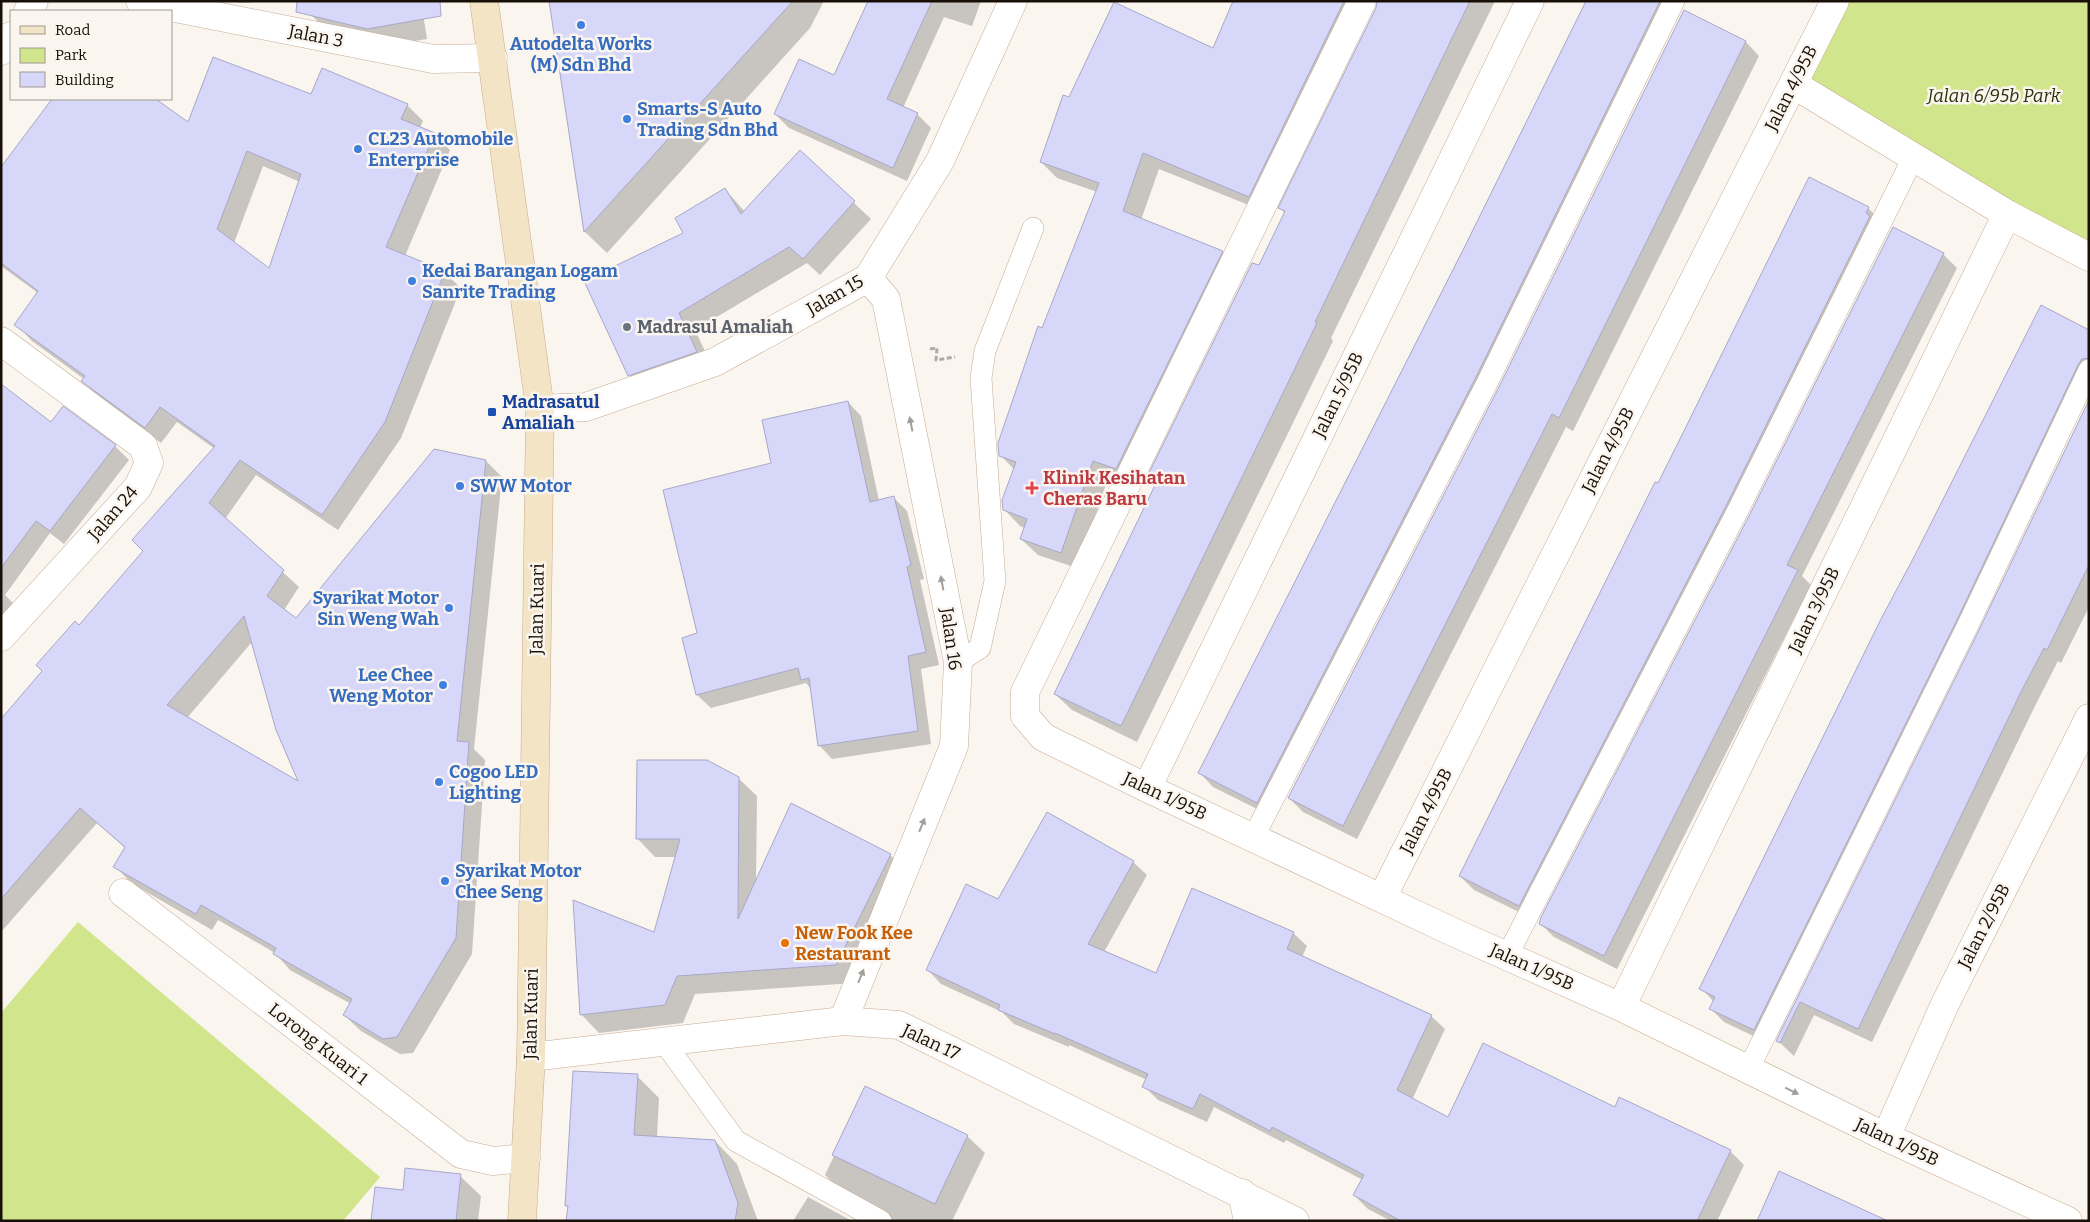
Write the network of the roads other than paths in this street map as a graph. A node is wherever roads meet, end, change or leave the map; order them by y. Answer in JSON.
{"nodes":[{"id":1,"x":484,"y":1,"type":"edge"},
{"id":2,"x":1012,"y":1,"type":"edge"},
{"id":3,"x":1362,"y":1,"type":"edge"},
{"id":4,"x":1530,"y":1,"type":"edge"},
{"id":5,"x":1674,"y":1,"type":"edge"},
{"id":6,"x":1835,"y":1,"type":"edge"},
{"id":7,"x":147,"y":2,"type":"edge"},
{"id":8,"x":10,"y":38,"type":"edge"},
{"id":9,"x":1,"y":51,"type":"edge"},
{"id":10,"x":493,"y":58,"type":"junction"},
{"id":11,"x":1792,"y":84,"type":"junction"},
{"id":12,"x":1914,"y":156,"type":"junction"},
{"id":13,"x":2008,"y":214,"type":"junction"},
{"id":14,"x":1033,"y":228,"type":"dead end"},
{"id":15,"x":2089,"y":257,"type":"edge"},
{"id":16,"x":868,"y":278,"type":"junction"},
{"id":17,"x":1,"y":341,"type":"edge"},
{"id":18,"x":2089,"y":370,"type":"edge"},
{"id":19,"x":540,"y":410,"type":"junction"},
{"id":20,"x":1,"y":637,"type":"edge"},
{"id":21,"x":958,"y":662,"type":"junction"},
{"id":22,"x":2089,"y":718,"type":"edge"},
{"id":23,"x":1147,"y":788,"type":"junction"},
{"id":24,"x":1253,"y":838,"type":"junction"},
{"id":25,"x":123,"y":893,"type":"dead end"},
{"id":26,"x":1382,"y":898,"type":"junction"},
{"id":27,"x":1507,"y":956,"type":"junction"},
{"id":28,"x":1621,"y":1007,"type":"junction"},
{"id":29,"x":843,"y":1021,"type":"junction"},
{"id":30,"x":664,"y":1042,"type":"junction"},
{"id":31,"x":531,"y":1057,"type":"junction"},
{"id":32,"x":1748,"y":1070,"type":"junction"},
{"id":33,"x":1886,"y":1137,"type":"junction"},
{"id":34,"x":526,"y":1158,"type":"junction"},
{"id":35,"x":1242,"y":1193,"type":"junction"},
{"id":36,"x":522,"y":1221,"type":"edge"},
{"id":37,"x":881,"y":1221,"type":"edge"},
{"id":38,"x":1248,"y":1221,"type":"edge"},
{"id":39,"x":1295,"y":1221,"type":"edge"},
{"id":40,"x":2068,"y":1221,"type":"edge"}],
"edges":[{"from":1,"to":10,"type":"street","name":"Jalan Kuari"},
{"from":2,"to":16,"type":"street","name":"Jalan 15"},
{"from":3,"to":23,"type":"street","name":"Jalan 1/95B"},
{"from":4,"to":23,"type":"street","name":"Jalan 5/95B"},
{"from":5,"to":24,"type":"lane"},
{"from":6,"to":11,"type":"street","name":"Jalan 4/95B"},
{"from":7,"to":10,"type":"street","name":"Jalan 3"},
{"from":8,"to":9,"type":"street"},
{"from":10,"to":19,"type":"street","name":"Jalan Kuari"},
{"from":11,"to":12,"type":"street"},
{"from":11,"to":26,"type":"street","name":"Jalan 4/95B"},
{"from":12,"to":13,"type":"street"},
{"from":12,"to":27,"type":"lane"},
{"from":13,"to":15,"type":"street"},
{"from":13,"to":28,"type":"street","name":"Jalan 3/95B"},
{"from":14,"to":21,"type":"lane"},
{"from":16,"to":19,"type":"street","name":"Jalan 15"},
{"from":21,"to":16,"type":"street","name":"Jalan 16","one_way":true},
{"from":17,"to":20,"type":"street","name":"Jalan 24"},
{"from":18,"to":32,"type":"lane"},
{"from":19,"to":31,"type":"street","name":"Jalan Kuari"},
{"from":29,"to":21,"type":"street","name":"Jalan 16","one_way":true},
{"from":22,"to":33,"type":"street","name":"Jalan 2/95B"},
{"from":23,"to":24,"type":"street","name":"Jalan 1/95B"},
{"from":24,"to":26,"type":"street","name":"Jalan 1/95B"},
{"from":25,"to":34,"type":"street","name":"Lorong Kuari 1"},
{"from":26,"to":27,"type":"street","name":"Jalan 1/95B"},
{"from":27,"to":28,"type":"street","name":"Jalan 1/95B"},
{"from":28,"to":32,"type":"street","name":"Jalan 1/95B"},
{"from":29,"to":30,"type":"street","name":"Jalan 17"},
{"from":29,"to":35,"type":"street","name":"Jalan 17"},
{"from":30,"to":31,"type":"street","name":"Jalan 17"},
{"from":30,"to":37,"type":"lane"},
{"from":31,"to":34,"type":"street","name":"Jalan Kuari"},
{"from":32,"to":33,"type":"street","name":"Jalan 1/95B","one_way":true},
{"from":33,"to":40,"type":"street","name":"Jalan 1/95B"},
{"from":34,"to":36,"type":"street","name":"Jalan Kuari"},
{"from":35,"to":38,"type":"street"},
{"from":35,"to":39,"type":"street","name":"Jalan 17"}]}
